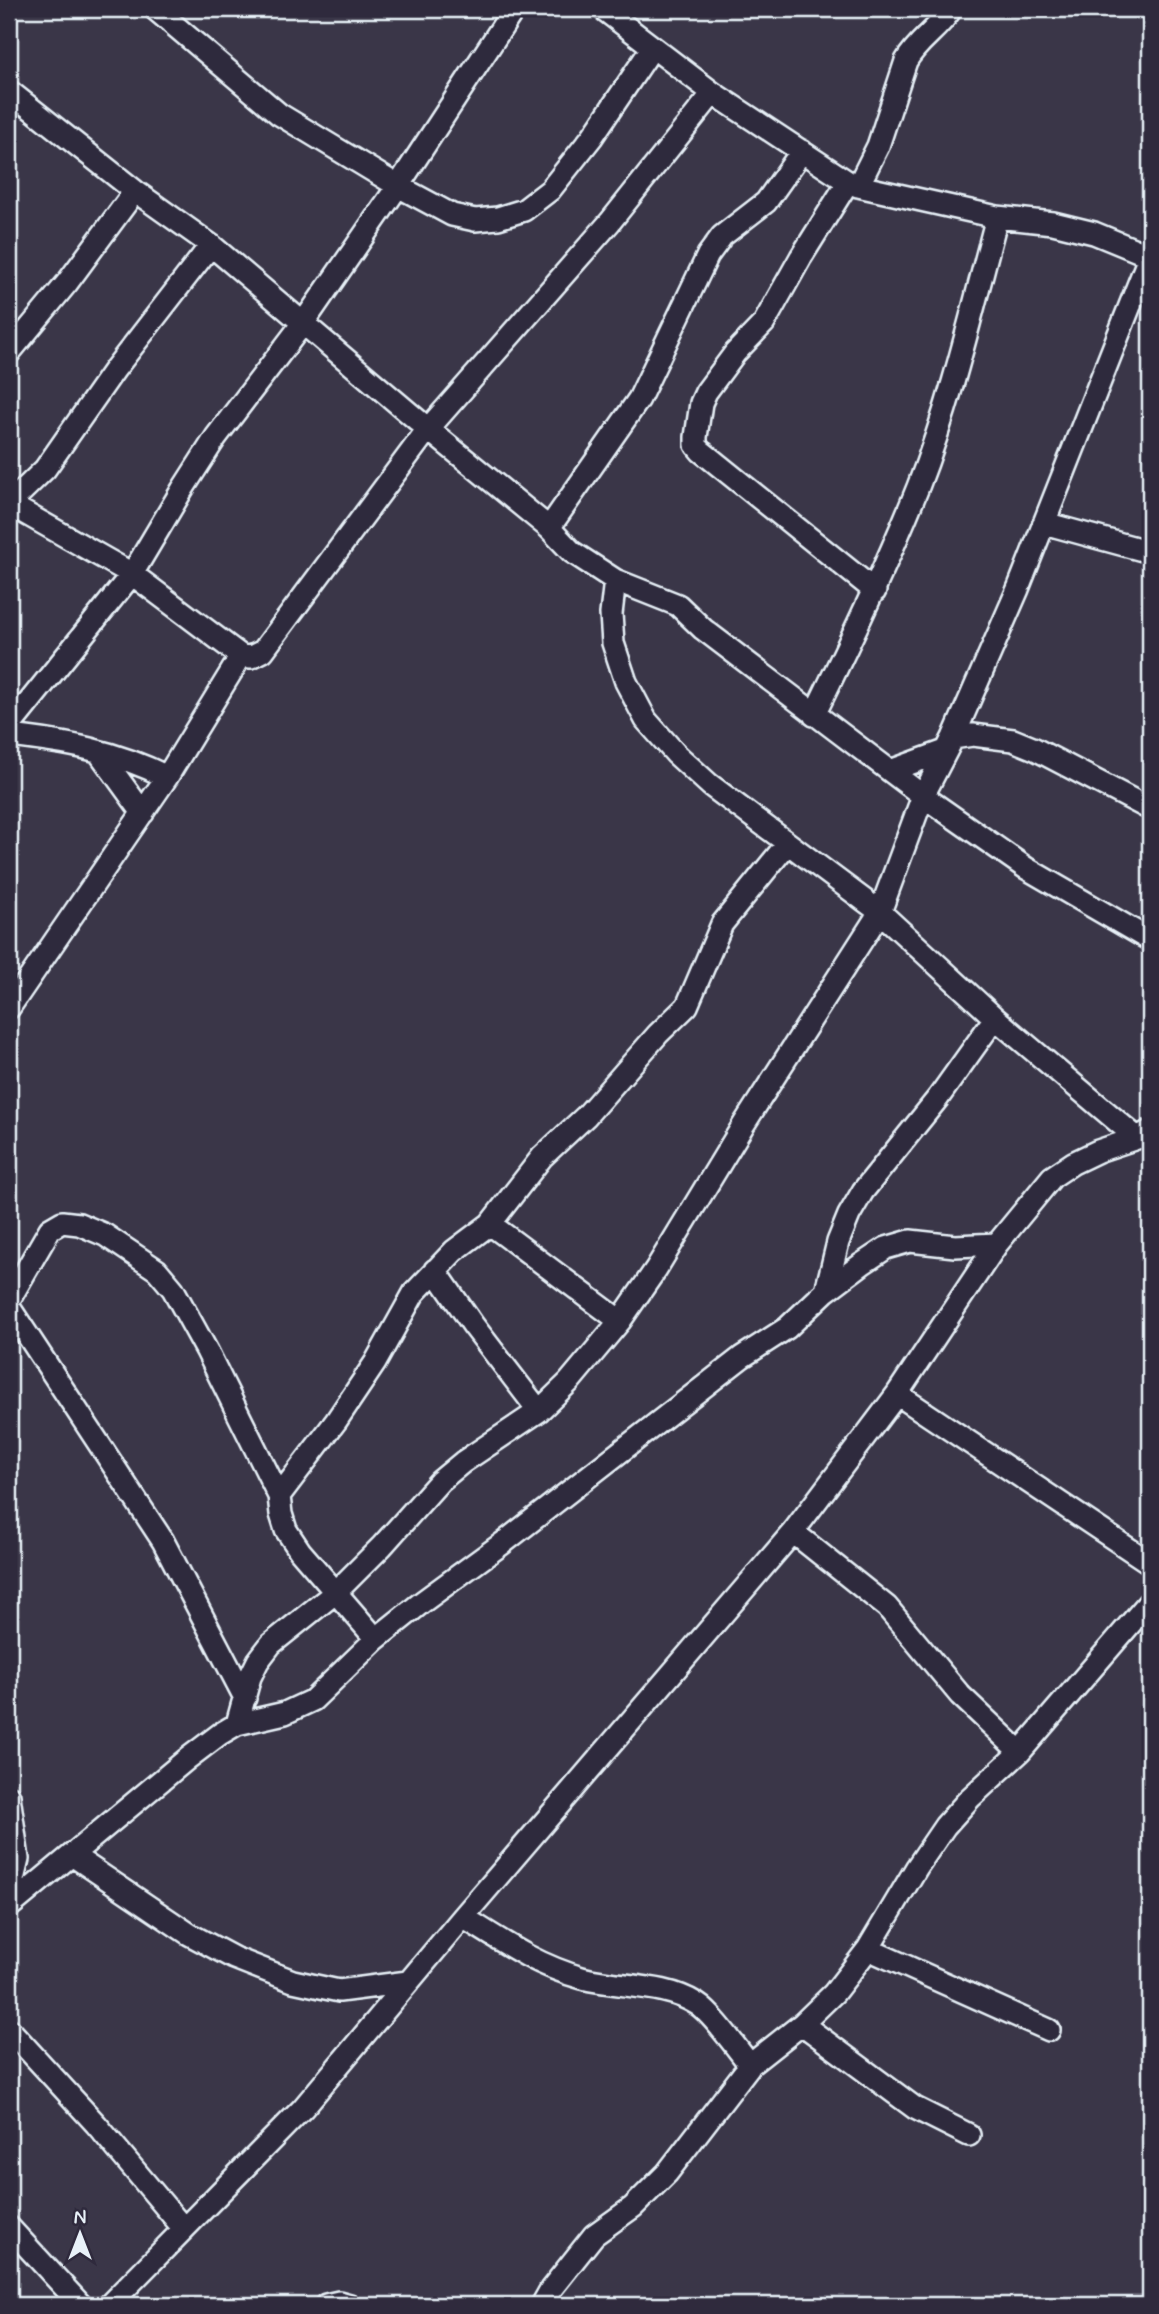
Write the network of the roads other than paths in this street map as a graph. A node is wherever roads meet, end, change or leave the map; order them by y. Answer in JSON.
{"nodes":[{"id":1,"x":155,"y":9,"type":"edge"},
{"id":2,"x":514,"y":9,"type":"edge"},
{"id":3,"x":603,"y":9,"type":"edge"},
{"id":4,"x":951,"y":9,"type":"edge"},
{"id":5,"x":652,"y":48,"type":"junction"},
{"id":6,"x":9,"y":91,"type":"edge"},
{"id":7,"x":713,"y":93,"type":"junction"},
{"id":8,"x":802,"y":151,"type":"junction"},
{"id":9,"x":853,"y":184,"type":"junction"},
{"id":10,"x":398,"y":186,"type":"junction"},
{"id":11,"x":135,"y":191,"type":"junction"},
{"id":12,"x":998,"y":217,"type":"junction"},
{"id":13,"x":211,"y":246,"type":"junction"},
{"id":14,"x":1150,"y":256,"type":"edge"},
{"id":15,"x":304,"y":322,"type":"junction"},
{"id":16,"x":9,"y":353,"type":"edge"},
{"id":17,"x":428,"y":429,"type":"junction"},
{"id":18,"x":1044,"y":523,"type":"junction"},
{"id":19,"x":549,"y":528,"type":"junction"},
{"id":20,"x":1150,"y":552,"type":"edge"},
{"id":21,"x":132,"y":574,"type":"junction"},
{"id":22,"x":615,"y":580,"type":"junction"},
{"id":23,"x":875,"y":591,"type":"junction"},
{"id":24,"x":241,"y":656,"type":"junction"},
{"id":25,"x":814,"y":715,"type":"junction"},
{"id":26,"x":9,"y":727,"type":"edge"},
{"id":27,"x":9,"y":736,"type":"edge"},
{"id":28,"x":949,"y":745,"type":"junction"},
{"id":29,"x":98,"y":751,"type":"junction"},
{"id":30,"x":890,"y":771,"type":"junction"},
{"id":31,"x":167,"y":777,"type":"junction"},
{"id":32,"x":923,"y":796,"type":"junction"},
{"id":33,"x":1150,"y":810,"type":"edge"},
{"id":34,"x":143,"y":813,"type":"junction"},
{"id":35,"x":787,"y":844,"type":"junction"},
{"id":36,"x":880,"y":912,"type":"junction"},
{"id":37,"x":1150,"y":940,"type":"edge"},
{"id":38,"x":9,"y":1008,"type":"edge"},
{"id":39,"x":995,"y":1018,"type":"junction"},
{"id":40,"x":1144,"y":1134,"type":"edge"},
{"id":41,"x":490,"y":1224,"type":"junction"},
{"id":42,"x":997,"y":1244,"type":"junction"},
{"id":43,"x":955,"y":1246,"type":"junction"},
{"id":44,"x":435,"y":1270,"type":"junction"},
{"id":45,"x":970,"y":1284,"type":"junction"},
{"id":46,"x":826,"y":1291,"type":"junction"},
{"id":47,"x":9,"y":1300,"type":"edge"},
{"id":48,"x":9,"y":1307,"type":"edge"},
{"id":49,"x":620,"y":1321,"type":"junction"},
{"id":50,"x":897,"y":1394,"type":"junction"},
{"id":51,"x":539,"y":1411,"type":"junction"},
{"id":52,"x":279,"y":1496,"type":"junction"},
{"id":53,"x":793,"y":1532,"type":"junction"},
{"id":54,"x":1150,"y":1563,"type":"edge"},
{"id":55,"x":335,"y":1592,"type":"junction"},
{"id":56,"x":1150,"y":1601,"type":"edge"},
{"id":57,"x":376,"y":1639,"type":"junction"},
{"id":58,"x":245,"y":1698,"type":"junction"},
{"id":59,"x":237,"y":1724,"type":"junction"},
{"id":60,"x":1020,"y":1752,"type":"junction"},
{"id":61,"x":9,"y":1796,"type":"edge"},
{"id":62,"x":72,"y":1855,"type":"junction"},
{"id":63,"x":13,"y":1894,"type":"edge"},
{"id":64,"x":463,"y":1917,"type":"junction"},
{"id":65,"x":868,"y":1949,"type":"junction"},
{"id":66,"x":408,"y":1982,"type":"junction"},
{"id":67,"x":802,"y":2024,"type":"junction"},
{"id":68,"x":9,"y":2029,"type":"edge"},
{"id":69,"x":1049,"y":2031,"type":"dead end"},
{"id":70,"x":750,"y":2065,"type":"junction"},
{"id":71,"x":969,"y":2135,"type":"dead end"},
{"id":72,"x":9,"y":2227,"type":"edge"},
{"id":73,"x":184,"y":2229,"type":"junction"},
{"id":74,"x":81,"y":2305,"type":"edge"},
{"id":75,"x":109,"y":2305,"type":"edge"},
{"id":76,"x":327,"y":2305,"type":"edge"},
{"id":77,"x":350,"y":2305,"type":"edge"},
{"id":78,"x":542,"y":2305,"type":"edge"}],
"edges":[{"from":1,"to":10,"type":"street"},
{"from":2,"to":10,"type":"street"},
{"from":3,"to":5,"type":"street"},
{"from":4,"to":9,"type":"street"},
{"from":5,"to":7,"type":"street"},
{"from":5,"to":10,"type":"street"},
{"from":6,"to":11,"type":"street"},
{"from":7,"to":8,"type":"street"},
{"from":7,"to":17,"type":"street"},
{"from":8,"to":9,"type":"street"},
{"from":8,"to":19,"type":"street"},
{"from":9,"to":12,"type":"street"},
{"from":9,"to":23,"type":"street"},
{"from":10,"to":15,"type":"street"},
{"from":11,"to":13,"type":"street"},
{"from":11,"to":16,"type":"street"},
{"from":12,"to":14,"type":"street"},
{"from":12,"to":23,"type":"street"},
{"from":13,"to":15,"type":"street"},
{"from":13,"to":21,"type":"street"},
{"from":14,"to":18,"type":"street"},
{"from":15,"to":17,"type":"street"},
{"from":15,"to":21,"type":"street"},
{"from":17,"to":19,"type":"street"},
{"from":17,"to":24,"type":"street"},
{"from":18,"to":20,"type":"street"},
{"from":18,"to":28,"type":"street"},
{"from":19,"to":22,"type":"street"},
{"from":21,"to":24,"type":"street"},
{"from":21,"to":26,"type":"street"},
{"from":22,"to":25,"type":"street"},
{"from":22,"to":35,"type":"street"},
{"from":23,"to":25,"type":"street"},
{"from":24,"to":31,"type":"street"},
{"from":25,"to":30,"type":"street"},
{"from":27,"to":29,"type":"street"},
{"from":28,"to":30,"type":"street"},
{"from":28,"to":32,"type":"street"},
{"from":28,"to":33,"type":"street"},
{"from":29,"to":31,"type":"street"},
{"from":29,"to":34,"type":"street"},
{"from":30,"to":32,"type":"street"},
{"from":31,"to":34,"type":"street"},
{"from":32,"to":36,"type":"street"},
{"from":32,"to":37,"type":"street"},
{"from":34,"to":38,"type":"street"},
{"from":35,"to":36,"type":"street"},
{"from":35,"to":41,"type":"street"},
{"from":36,"to":39,"type":"street"},
{"from":36,"to":49,"type":"street"},
{"from":39,"to":40,"type":"street"},
{"from":39,"to":46,"type":"street"},
{"from":40,"to":42,"type":"street"},
{"from":41,"to":44,"type":"street"},
{"from":41,"to":49,"type":"street"},
{"from":42,"to":43,"type":"street"},
{"from":42,"to":45,"type":"street"},
{"from":43,"to":45,"type":"street"},
{"from":43,"to":46,"type":"street"},
{"from":44,"to":51,"type":"street"},
{"from":44,"to":52,"type":"street"},
{"from":45,"to":50,"type":"street"},
{"from":46,"to":57,"type":"street"},
{"from":47,"to":52,"type":"street"},
{"from":48,"to":58,"type":"street"},
{"from":49,"to":51,"type":"street"},
{"from":50,"to":53,"type":"street"},
{"from":50,"to":54,"type":"street"},
{"from":51,"to":55,"type":"street"},
{"from":52,"to":55,"type":"street"},
{"from":53,"to":60,"type":"street"},
{"from":53,"to":64,"type":"street"},
{"from":55,"to":57,"type":"street"},
{"from":55,"to":58,"type":"street"},
{"from":56,"to":60,"type":"street"},
{"from":57,"to":59,"type":"street"},
{"from":58,"to":59,"type":"street"},
{"from":59,"to":62,"type":"street"},
{"from":60,"to":65,"type":"street"},
{"from":61,"to":63,"type":"street"},
{"from":62,"to":63,"type":"street"},
{"from":62,"to":66,"type":"street"},
{"from":64,"to":66,"type":"street"},
{"from":64,"to":70,"type":"street"},
{"from":65,"to":67,"type":"street"},
{"from":65,"to":69,"type":"street"},
{"from":66,"to":73,"type":"street"},
{"from":67,"to":70,"type":"street"},
{"from":67,"to":71,"type":"street"},
{"from":68,"to":73,"type":"street"},
{"from":70,"to":78,"type":"street"},
{"from":72,"to":74,"type":"street"},
{"from":73,"to":75,"type":"street"},
{"from":76,"to":77,"type":"street"}]}
